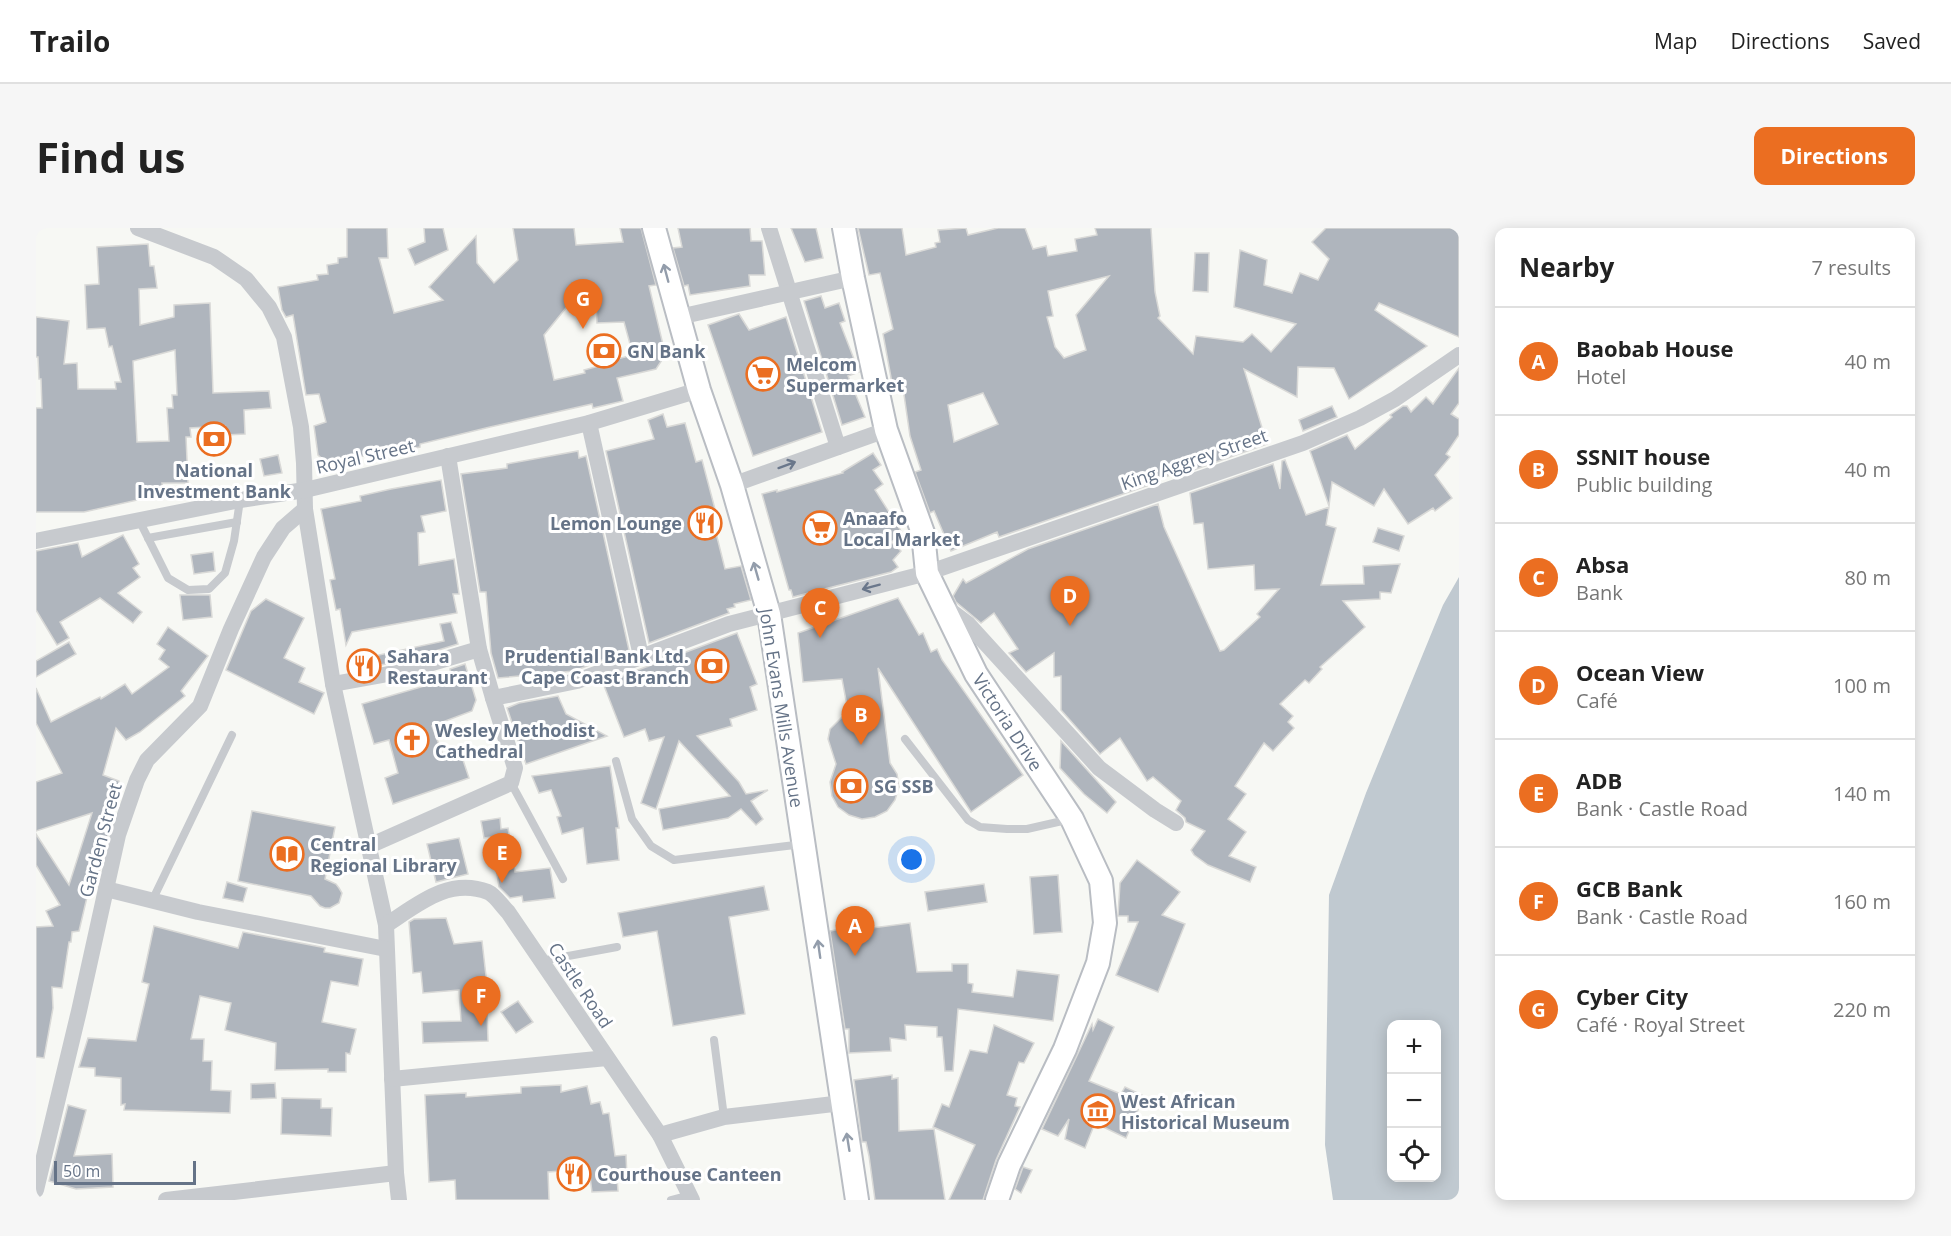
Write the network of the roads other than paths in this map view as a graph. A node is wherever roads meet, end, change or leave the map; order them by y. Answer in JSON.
{"nodes":[{"id":1,"x":138,"y":228,"type":"edge"},
{"id":2,"x":654,"y":228,"type":"edge"},
{"id":3,"x":769,"y":228,"type":"edge"},
{"id":4,"x":844,"y":228,"type":"edge"},
{"id":5,"x":853,"y":278,"type":"junction"},
{"id":6,"x":790,"y":293,"type":"junction"},
{"id":7,"x":679,"y":317,"type":"junction"},
{"id":8,"x":1459,"y":355,"type":"edge"},
{"id":9,"x":699,"y":390,"type":"junction"},
{"id":10,"x":589,"y":423,"type":"junction"},
{"id":11,"x":886,"y":430,"type":"junction"},
{"id":12,"x":838,"y":447,"type":"junction"},
{"id":13,"x":448,"y":456,"type":"junction"},
{"id":14,"x":732,"y":485,"type":"junction"},
{"id":15,"x":305,"y":490,"type":"junction"},
{"id":16,"x":240,"y":500,"type":"junction"},
{"id":17,"x":305,"y":509,"type":"junction"},
{"id":18,"x":139,"y":519,"type":"junction"},
{"id":19,"x":237,"y":522,"type":"junction"},
{"id":20,"x":148,"y":538,"type":"junction"},
{"id":21,"x":36,"y":541,"type":"edge"},
{"id":22,"x":927,"y":573,"type":"junction"},
{"id":23,"x":943,"y":605,"type":"junction"},
{"id":24,"x":769,"y":614,"type":"junction"},
{"id":25,"x":479,"y":649,"type":"junction"},
{"id":26,"x":641,"y":656,"type":"junction"},
{"id":27,"x":333,"y":684,"type":"junction"},
{"id":28,"x":494,"y":698,"type":"junction"},
{"id":29,"x":232,"y":735,"type":"dead end"},
{"id":30,"x":905,"y":739,"type":"dead end"},
{"id":31,"x":616,"y":760,"type":"dead end"},
{"id":32,"x":511,"y":783,"type":"junction"},
{"id":33,"x":1072,"y":819,"type":"junction"},
{"id":34,"x":1176,"y":823,"type":"dead end"},
{"id":35,"x":803,"y":844,"type":"junction"},
{"id":36,"x":369,"y":846,"type":"junction"},
{"id":37,"x":563,"y":879,"type":"dead end"},
{"id":38,"x":106,"y":889,"type":"junction"},
{"id":39,"x":152,"y":901,"type":"junction"},
{"id":40,"x":386,"y":925,"type":"junction"},
{"id":41,"x":617,"y":947,"type":"dead end"},
{"id":42,"x":386,"y":949,"type":"junction"},
{"id":43,"x":541,"y":961,"type":"junction"},
{"id":44,"x":714,"y":1040,"type":"dead end"},
{"id":45,"x":607,"y":1058,"type":"junction"},
{"id":46,"x":392,"y":1079,"type":"junction"},
{"id":47,"x":842,"y":1103,"type":"junction"},
{"id":48,"x":724,"y":1117,"type":"junction"},
{"id":49,"x":660,"y":1135,"type":"junction"},
{"id":50,"x":41,"y":1151,"type":"edge"},
{"id":51,"x":396,"y":1173,"type":"junction"},
{"id":52,"x":36,"y":1190,"type":"edge"},
{"id":53,"x":691,"y":1198,"type":"edge"},
{"id":54,"x":166,"y":1200,"type":"edge"},
{"id":55,"x":399,"y":1200,"type":"edge"},
{"id":56,"x":671,"y":1200,"type":"edge"},
{"id":57,"x":857,"y":1200,"type":"edge"},
{"id":58,"x":997,"y":1200,"type":"edge"}],
"edges":[{"from":1,"to":15,"type":"street"},
{"from":7,"to":2,"type":"street","name":"John Evans Mills Avenue","one_way":true},
{"from":3,"to":6,"type":"street"},
{"from":4,"to":5,"type":"street","name":"Victoria Drive"},
{"from":5,"to":6,"type":"street"},
{"from":5,"to":11,"type":"street","name":"Victoria Drive"},
{"from":6,"to":7,"type":"street"},
{"from":6,"to":12,"type":"street"},
{"from":7,"to":9,"type":"street","name":"John Evans Mills Avenue"},
{"from":8,"to":22,"type":"street","name":"King Aggrey Street"},
{"from":9,"to":10,"type":"street","name":"Royal Street"},
{"from":9,"to":14,"type":"street","name":"John Evans Mills Avenue"},
{"from":10,"to":13,"type":"street","name":"Royal Street"},
{"from":10,"to":26,"type":"street"},
{"from":11,"to":12,"type":"street"},
{"from":11,"to":22,"type":"street","name":"Victoria Drive"},
{"from":14,"to":12,"type":"street","one_way":true},
{"from":13,"to":15,"type":"street","name":"Royal Street"},
{"from":13,"to":25,"type":"street"},
{"from":24,"to":14,"type":"street","name":"John Evans Mills Avenue","one_way":true},
{"from":15,"to":16,"type":"street","name":"Royal Street"},
{"from":15,"to":17,"type":"street"},
{"from":16,"to":18,"type":"street","name":"Royal Street"},
{"from":16,"to":19,"type":"lane"},
{"from":17,"to":27,"type":"street"},
{"from":17,"to":38,"type":"street","name":"Garden Street"},
{"from":18,"to":20,"type":"lane"},
{"from":18,"to":21,"type":"street","name":"Royal Street"},
{"from":19,"to":20,"type":"lane"},
{"from":19,"to":20,"type":"lane"},
{"from":22,"to":23,"type":"street","name":"Victoria Drive"},
{"from":22,"to":24,"type":"street","name":"King Aggrey Street","one_way":true},
{"from":23,"to":33,"type":"street","name":"Victoria Drive"},
{"from":23,"to":34,"type":"street"},
{"from":24,"to":26,"type":"street","name":"King Aggrey Street"},
{"from":24,"to":35,"type":"street","name":"John Evans Mills Avenue"},
{"from":25,"to":27,"type":"street"},
{"from":25,"to":28,"type":"street"},
{"from":26,"to":28,"type":"street","name":"King Aggrey Street"},
{"from":27,"to":36,"type":"street"},
{"from":28,"to":32,"type":"street"},
{"from":29,"to":39,"type":"lane"},
{"from":30,"to":33,"type":"lane"},
{"from":31,"to":35,"type":"lane"},
{"from":32,"to":36,"type":"street"},
{"from":32,"to":37,"type":"lane"},
{"from":33,"to":58,"type":"street","name":"Victoria Drive"},
{"from":47,"to":35,"type":"street","name":"John Evans Mills Avenue","one_way":true},
{"from":36,"to":40,"type":"street"},
{"from":38,"to":39,"type":"street"},
{"from":38,"to":50,"type":"street","name":"Garden Street"},
{"from":39,"to":42,"type":"street"},
{"from":40,"to":42,"type":"street"},
{"from":40,"to":43,"type":"street","name":"Castle Road"},
{"from":41,"to":43,"type":"lane"},
{"from":42,"to":46,"type":"street"},
{"from":43,"to":45,"type":"street","name":"Castle Road"},
{"from":44,"to":48,"type":"lane"},
{"from":45,"to":46,"type":"street"},
{"from":45,"to":49,"type":"street","name":"Castle Road"},
{"from":46,"to":51,"type":"street"},
{"from":47,"to":48,"type":"street"},
{"from":57,"to":47,"type":"street","name":"John Evans Mills Avenue","one_way":true},
{"from":48,"to":49,"type":"street"},
{"from":49,"to":53,"type":"street","name":"Castle Road"},
{"from":50,"to":52,"type":"street","name":"Garden Street"},
{"from":51,"to":54,"type":"street"},
{"from":51,"to":55,"type":"street"},
{"from":53,"to":56,"type":"lane"}]}
